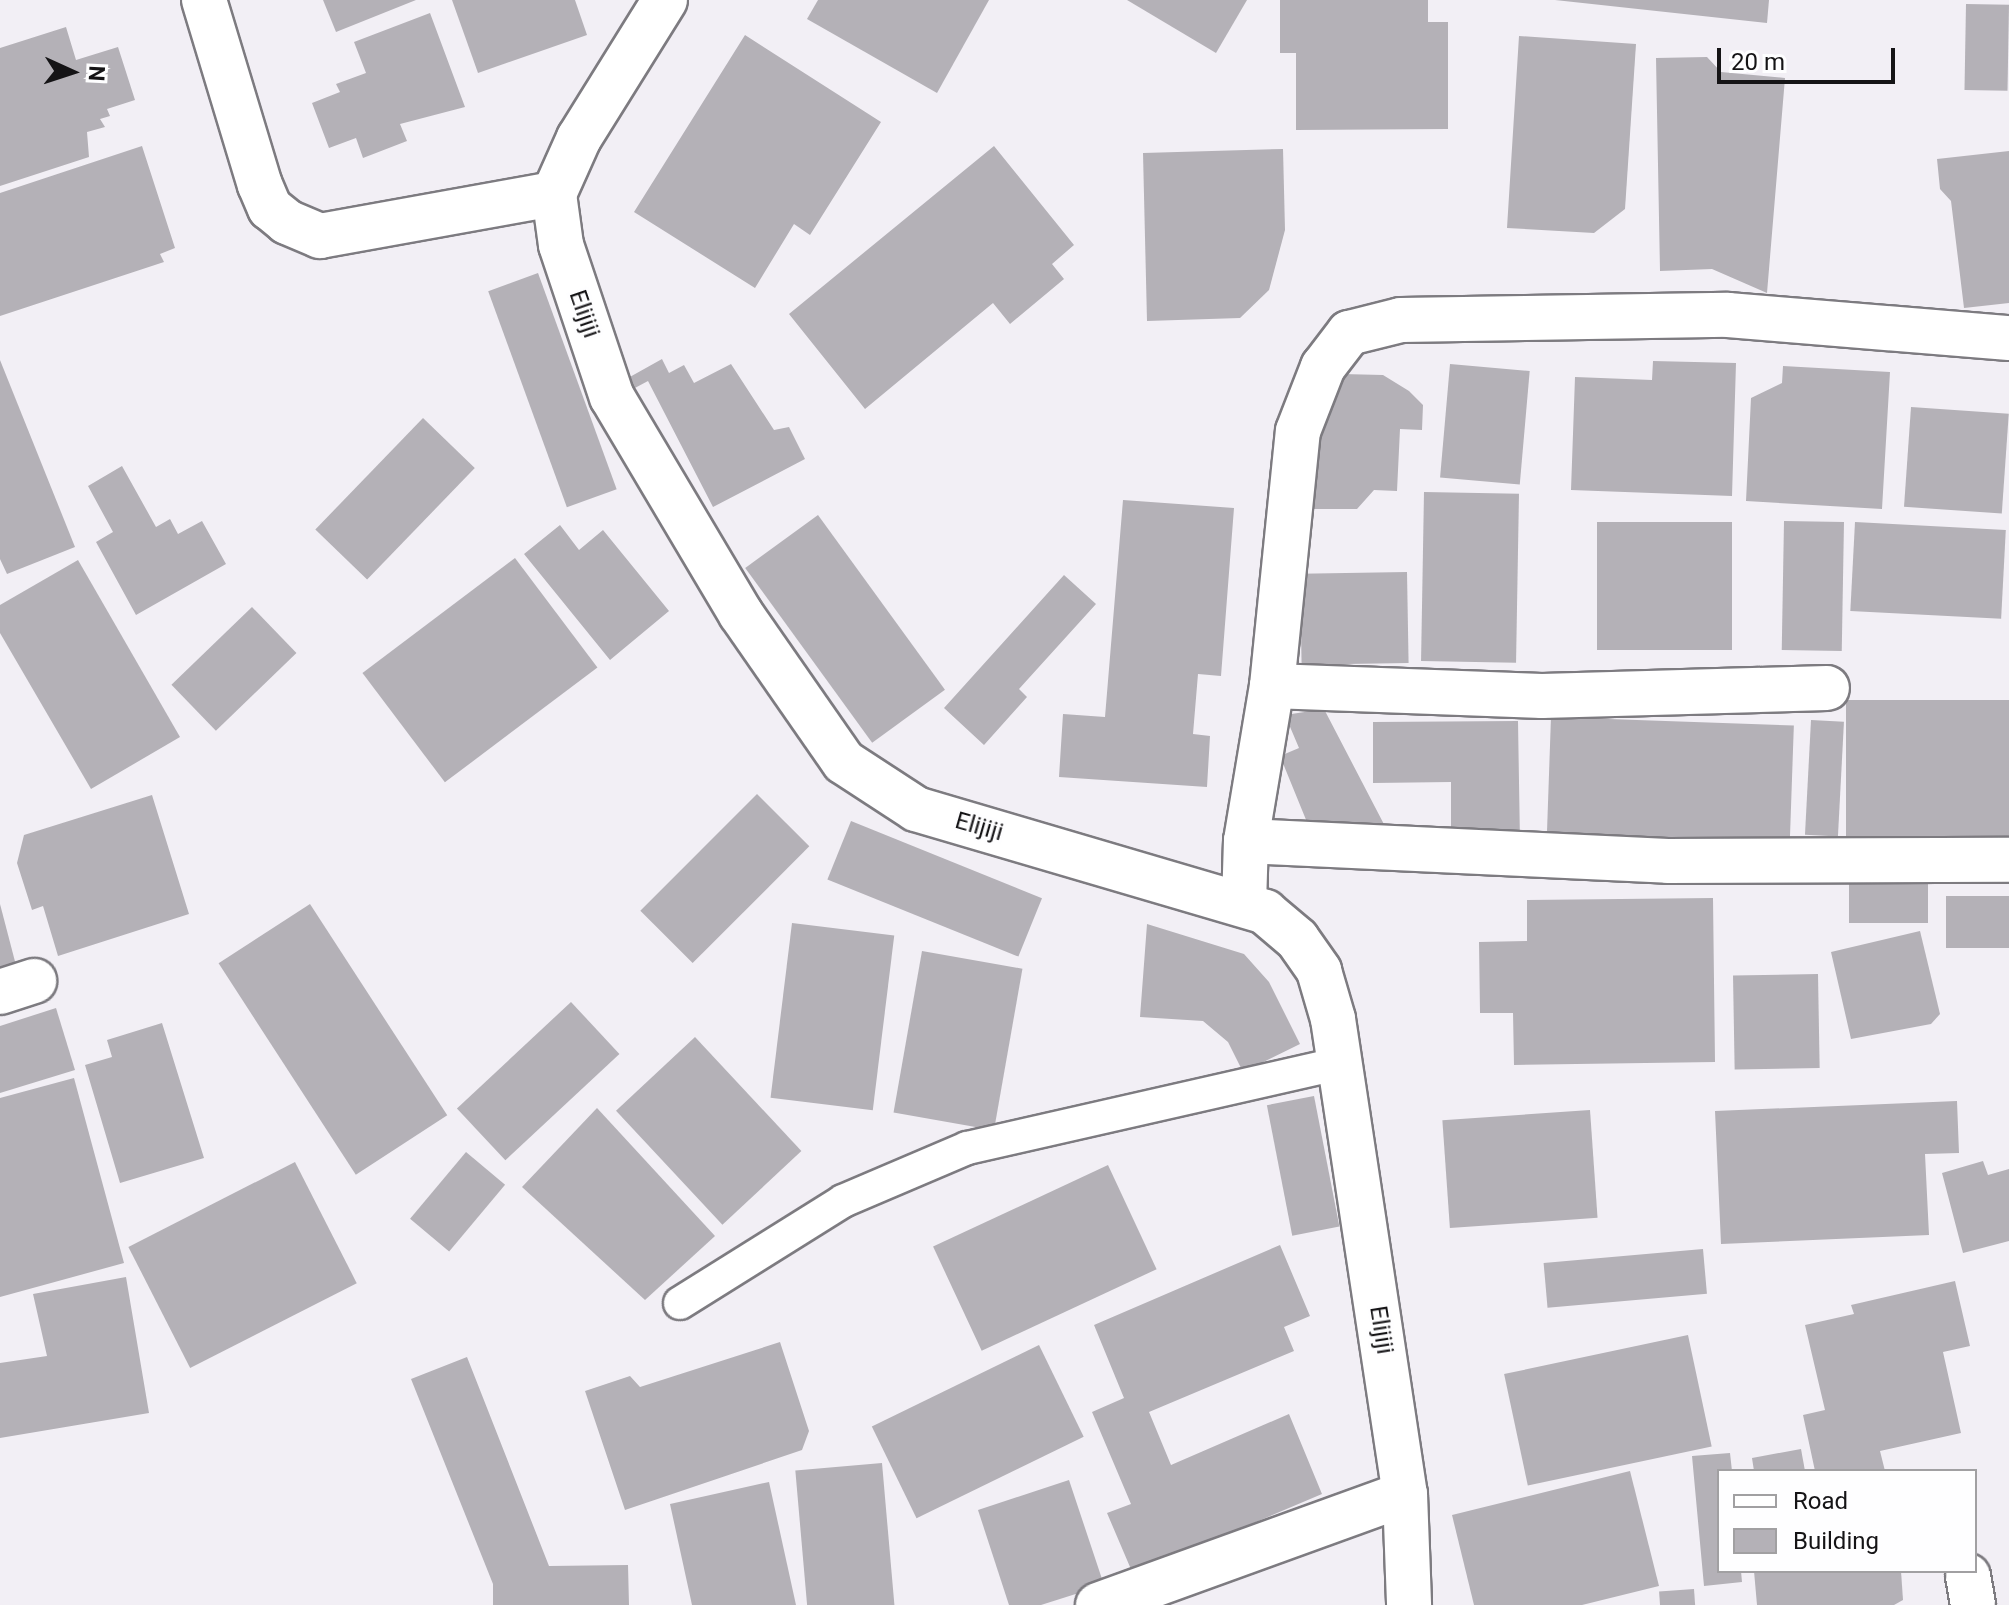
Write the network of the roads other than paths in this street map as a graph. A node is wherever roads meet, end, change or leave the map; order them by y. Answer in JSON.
{"nodes":[{"id":1,"x":204,"y":0,"type":"edge"},
{"id":2,"x":665,"y":0,"type":"edge"},
{"id":3,"x":554,"y":194,"type":"junction"},
{"id":4,"x":2009,"y":338,"type":"edge"},
{"id":5,"x":1272,"y":686,"type":"junction"},
{"id":6,"x":1827,"y":688,"type":"dead end"},
{"id":7,"x":1246,"y":841,"type":"junction"},
{"id":8,"x":2009,"y":860,"type":"edge"},
{"id":9,"x":1244,"y":904,"type":"junction"},
{"id":10,"x":1340,"y":1063,"type":"junction"},
{"id":11,"x":680,"y":1303,"type":"dead end"},
{"id":12,"x":1405,"y":1494,"type":"junction"},
{"id":13,"x":1098,"y":1605,"type":"edge"},
{"id":14,"x":1409,"y":1605,"type":"edge"}],
"edges":[{"from":1,"to":3,"type":"street"},
{"from":2,"to":3,"type":"street"},
{"from":3,"to":9,"type":"street","name":"Elijiji"},
{"from":4,"to":5,"type":"street"},
{"from":5,"to":6,"type":"street"},
{"from":5,"to":7,"type":"street"},
{"from":7,"to":8,"type":"street"},
{"from":7,"to":9,"type":"street"},
{"from":9,"to":10,"type":"street","name":"Elijiji"},
{"from":10,"to":11,"type":"lane"},
{"from":10,"to":12,"type":"street","name":"Elijiji"},
{"from":12,"to":13,"type":"street"},
{"from":12,"to":14,"type":"street","name":"Elijiji"}]}
